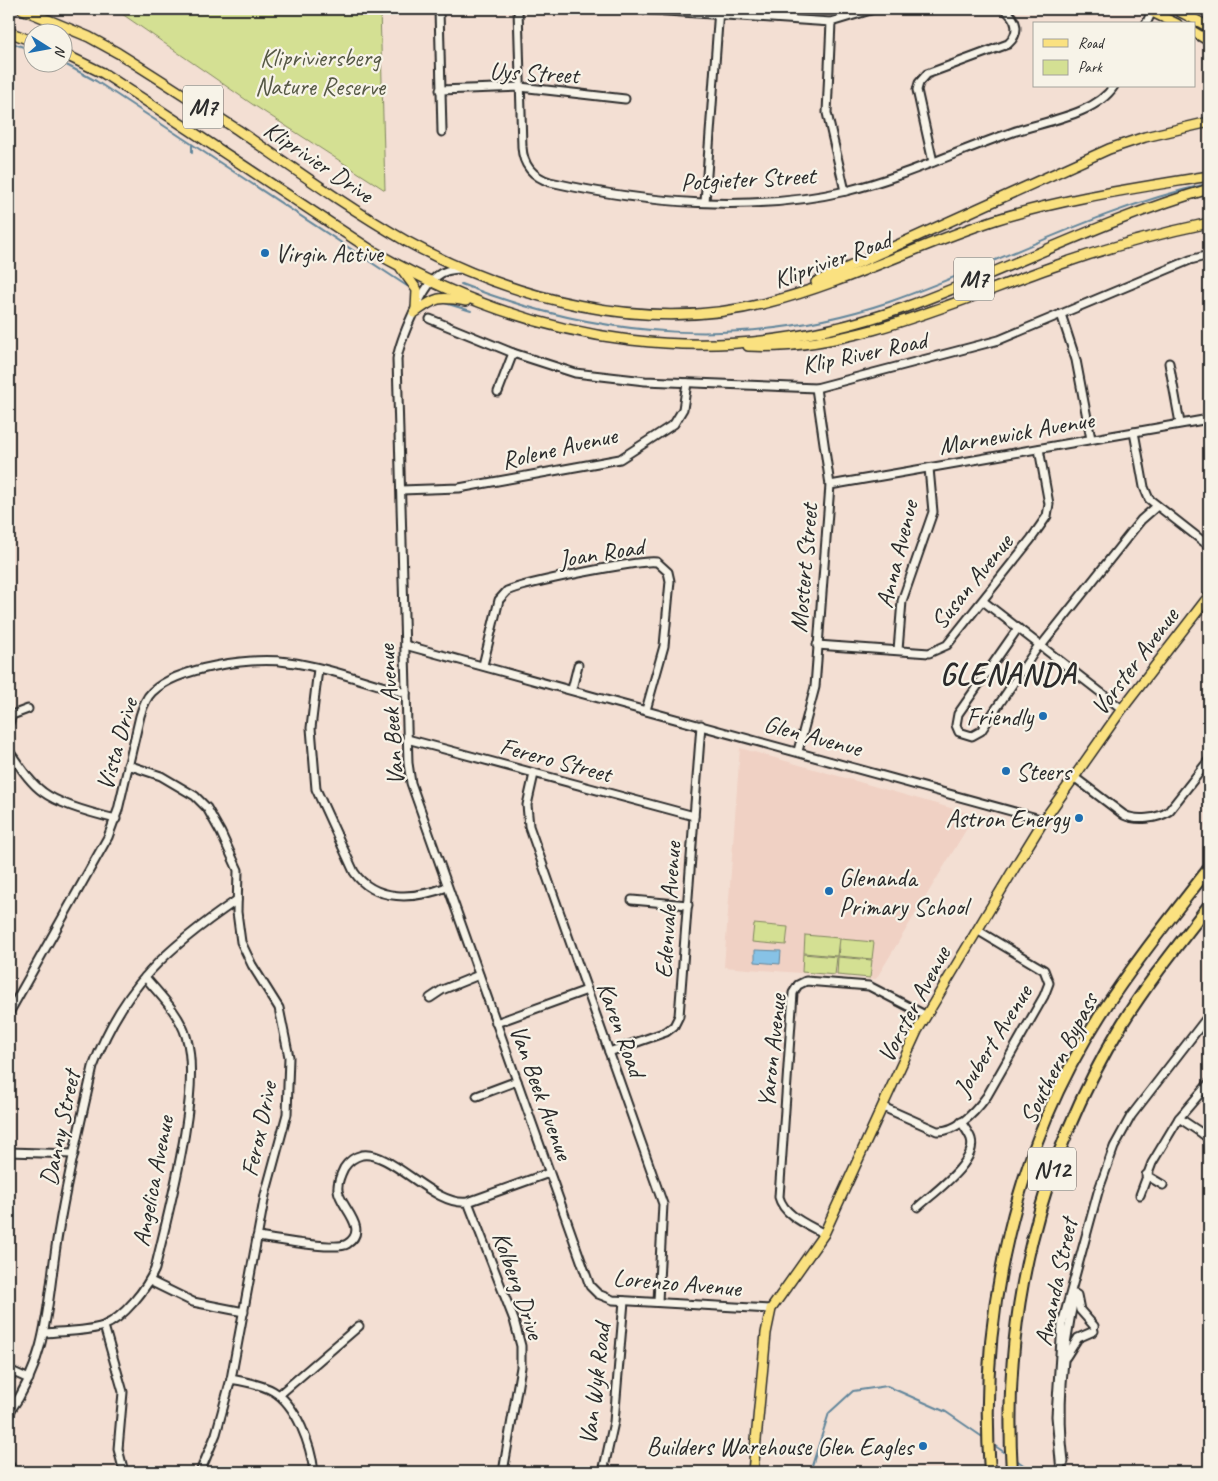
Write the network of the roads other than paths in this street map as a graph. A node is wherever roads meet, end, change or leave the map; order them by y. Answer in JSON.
{"nodes":[{"id":1,"x":22,"y":9,"type":"edge"},
{"id":2,"x":439,"y":9,"type":"edge"},
{"id":3,"x":518,"y":9,"type":"edge"},
{"id":4,"x":637,"y":9,"type":"edge"},
{"id":5,"x":874,"y":9,"type":"edge"},
{"id":6,"x":1004,"y":9,"type":"edge"},
{"id":7,"x":1174,"y":9,"type":"edge"},
{"id":8,"x":1187,"y":9,"type":"edge"},
{"id":9,"x":1151,"y":10,"type":"edge"},
{"id":10,"x":719,"y":12,"type":"edge"},
{"id":11,"x":1197,"y":20,"type":"junction"},
{"id":12,"x":831,"y":22,"type":"junction"},
{"id":13,"x":1147,"y":22,"type":"edge"},
{"id":14,"x":1173,"y":22,"type":"edge"},
{"id":15,"x":1209,"y":27,"type":"edge"},
{"id":16,"x":9,"y":32,"type":"edge"},
{"id":17,"x":1196,"y":33,"type":"edge"},
{"id":18,"x":22,"y":37,"type":"edge"},
{"id":19,"x":1209,"y":41,"type":"edge"},
{"id":20,"x":72,"y":58,"type":"edge"},
{"id":21,"x":520,"y":87,"type":"junction"},
{"id":22,"x":1113,"y":88,"type":"edge"},
{"id":23,"x":440,"y":90,"type":"junction"},
{"id":24,"x":625,"y":99,"type":"dead end"},
{"id":25,"x":1209,"y":122,"type":"edge"},
{"id":26,"x":442,"y":132,"type":"dead end"},
{"id":27,"x":933,"y":162,"type":"junction"},
{"id":28,"x":1209,"y":176,"type":"edge"},
{"id":29,"x":1209,"y":189,"type":"edge"},
{"id":30,"x":845,"y":191,"type":"junction"},
{"id":31,"x":705,"y":202,"type":"junction"},
{"id":32,"x":1209,"y":223,"type":"edge"},
{"id":33,"x":1209,"y":255,"type":"edge"},
{"id":34,"x":399,"y":267,"type":"junction"},
{"id":35,"x":465,"y":270,"type":"junction"},
{"id":36,"x":432,"y":282,"type":"junction"},
{"id":37,"x":791,"y":295,"type":"junction"},
{"id":38,"x":486,"y":305,"type":"junction"},
{"id":39,"x":415,"y":311,"type":"junction"},
{"id":40,"x":1061,"y":314,"type":"junction"},
{"id":41,"x":430,"y":319,"type":"dead end"},
{"id":42,"x":731,"y":343,"type":"junction"},
{"id":43,"x":513,"y":353,"type":"junction"},
{"id":44,"x":1169,"y":363,"type":"dead end"},
{"id":45,"x":686,"y":383,"type":"junction"},
{"id":46,"x":816,"y":388,"type":"junction"},
{"id":47,"x":498,"y":392,"type":"dead end"},
{"id":48,"x":1209,"y":418,"type":"edge"},
{"id":49,"x":1180,"y":423,"type":"junction"},
{"id":50,"x":1134,"y":432,"type":"junction"},
{"id":51,"x":1091,"y":439,"type":"junction"},
{"id":52,"x":1039,"y":449,"type":"junction"},
{"id":53,"x":929,"y":468,"type":"junction"},
{"id":54,"x":830,"y":485,"type":"junction"},
{"id":55,"x":402,"y":490,"type":"junction"},
{"id":56,"x":1157,"y":506,"type":"junction"},
{"id":57,"x":1209,"y":546,"type":"edge"},
{"id":58,"x":1209,"y":596,"type":"edge"},
{"id":59,"x":983,"y":601,"type":"junction"},
{"id":60,"x":1018,"y":628,"type":"junction"},
{"id":61,"x":405,"y":645,"type":"junction"},
{"id":62,"x":817,"y":645,"type":"junction"},
{"id":63,"x":1040,"y":646,"type":"junction"},
{"id":64,"x":898,"y":650,"type":"junction"},
{"id":65,"x":482,"y":665,"type":"junction"},
{"id":66,"x":578,"y":665,"type":"dead end"},
{"id":67,"x":318,"y":669,"type":"junction"},
{"id":68,"x":572,"y":690,"type":"junction"},
{"id":69,"x":406,"y":693,"type":"junction"},
{"id":70,"x":28,"y":709,"type":"dead end"},
{"id":71,"x":1122,"y":709,"type":"junction"},
{"id":72,"x":646,"y":710,"type":"junction"},
{"id":73,"x":9,"y":723,"type":"edge"},
{"id":74,"x":702,"y":725,"type":"junction"},
{"id":75,"x":408,"y":740,"type":"junction"},
{"id":76,"x":9,"y":751,"type":"edge"},
{"id":77,"x":798,"y":751,"type":"junction"},
{"id":78,"x":1209,"y":760,"type":"edge"},
{"id":79,"x":128,"y":765,"type":"junction"},
{"id":80,"x":534,"y":774,"type":"junction"},
{"id":81,"x":1074,"y":777,"type":"junction"},
{"id":82,"x":694,"y":816,"type":"junction"},
{"id":83,"x":116,"y":819,"type":"junction"},
{"id":84,"x":1044,"y":820,"type":"junction"},
{"id":85,"x":1209,"y":868,"type":"edge"},
{"id":86,"x":447,"y":887,"type":"junction"},
{"id":87,"x":237,"y":900,"type":"junction"},
{"id":88,"x":632,"y":900,"type":"dead end"},
{"id":89,"x":688,"y":905,"type":"junction"},
{"id":90,"x":1209,"y":905,"type":"edge"},
{"id":91,"x":977,"y":930,"type":"junction"},
{"id":92,"x":479,"y":976,"type":"junction"},
{"id":93,"x":145,"y":977,"type":"junction"},
{"id":94,"x":587,"y":990,"type":"junction"},
{"id":95,"x":430,"y":998,"type":"dead end"},
{"id":96,"x":9,"y":1013,"type":"edge"},
{"id":97,"x":925,"y":1015,"type":"junction"},
{"id":98,"x":1209,"y":1015,"type":"edge"},
{"id":99,"x":496,"y":1023,"type":"junction"},
{"id":100,"x":1209,"y":1023,"type":"edge"},
{"id":101,"x":1184,"y":1049,"type":"junction"},
{"id":102,"x":609,"y":1052,"type":"junction"},
{"id":103,"x":517,"y":1082,"type":"junction"},
{"id":104,"x":1209,"y":1083,"type":"edge"},
{"id":105,"x":477,"y":1096,"type":"dead end"},
{"id":106,"x":882,"y":1107,"type":"junction"},
{"id":107,"x":1179,"y":1118,"type":"junction"},
{"id":108,"x":961,"y":1122,"type":"junction"},
{"id":109,"x":1209,"y":1128,"type":"edge"},
{"id":110,"x":1203,"y":1134,"type":"junction"},
{"id":111,"x":1209,"y":1140,"type":"edge"},
{"id":112,"x":9,"y":1152,"type":"edge"},
{"id":113,"x":74,"y":1154,"type":"junction"},
{"id":114,"x":550,"y":1174,"type":"junction"},
{"id":115,"x":1146,"y":1175,"type":"junction"},
{"id":116,"x":1163,"y":1185,"type":"dead end"},
{"id":117,"x":1140,"y":1195,"type":"dead end"},
{"id":118,"x":468,"y":1202,"type":"junction"},
{"id":119,"x":918,"y":1207,"type":"dead end"},
{"id":120,"x":824,"y":1234,"type":"junction"},
{"id":121,"x":257,"y":1237,"type":"junction"},
{"id":122,"x":150,"y":1281,"type":"junction"},
{"id":123,"x":588,"y":1281,"type":"joint"},
{"id":124,"x":1076,"y":1287,"type":"junction"},
{"id":125,"x":624,"y":1300,"type":"junction"},
{"id":126,"x":658,"y":1301,"type":"junction"},
{"id":127,"x":770,"y":1309,"type":"junction"},
{"id":128,"x":244,"y":1312,"type":"junction"},
{"id":129,"x":104,"y":1326,"type":"junction"},
{"id":130,"x":359,"y":1326,"type":"dead end"},
{"id":131,"x":45,"y":1333,"type":"junction"},
{"id":132,"x":1064,"y":1363,"type":"junction"},
{"id":133,"x":9,"y":1370,"type":"edge"},
{"id":134,"x":29,"y":1378,"type":"junction"},
{"id":135,"x":231,"y":1379,"type":"junction"},
{"id":136,"x":279,"y":1395,"type":"junction"},
{"id":137,"x":9,"y":1413,"type":"edge"},
{"id":138,"x":9,"y":1464,"type":"edge"},
{"id":139,"x":13,"y":1472,"type":"edge"},
{"id":140,"x":124,"y":1472,"type":"edge"},
{"id":141,"x":200,"y":1472,"type":"edge"},
{"id":142,"x":314,"y":1472,"type":"edge"},
{"id":143,"x":504,"y":1472,"type":"edge"},
{"id":144,"x":602,"y":1472,"type":"edge"},
{"id":145,"x":753,"y":1472,"type":"edge"},
{"id":146,"x":990,"y":1472,"type":"edge"},
{"id":147,"x":1012,"y":1472,"type":"edge"},
{"id":148,"x":1061,"y":1472,"type":"edge"},
{"id":149,"x":1065,"y":1472,"type":"edge"}],
"edges":[{"from":1,"to":35,"type":"main road","name":"Kliprivier Drive","number":"M7"},
{"from":2,"to":23,"type":"street"},
{"from":3,"to":21,"type":"street","name":"Potgieter Street"},
{"from":4,"to":10,"type":"street"},
{"from":5,"to":12,"type":"street"},
{"from":6,"to":27,"type":"street"},
{"from":7,"to":11,"type":"main road"},
{"from":8,"to":11,"type":"main road"},
{"from":9,"to":13,"type":"street"},
{"from":9,"to":14,"type":"main road"},
{"from":10,"to":12,"type":"street"},
{"from":10,"to":31,"type":"street"},
{"from":11,"to":15,"type":"main road"},
{"from":12,"to":30,"type":"street"},
{"from":16,"to":18,"type":"main road"},
{"from":17,"to":19,"type":"main road"},
{"from":20,"to":34,"type":"main road","name":"Kliprivier Drive","number":"M7"},
{"from":21,"to":23,"type":"street","name":"Uys Street"},
{"from":21,"to":24,"type":"street","name":"Uys Street"},
{"from":21,"to":31,"type":"street","name":"Potgieter Street"},
{"from":22,"to":27,"type":"street","name":"Potgieter Street"},
{"from":23,"to":26,"type":"street"},
{"from":25,"to":37,"type":"main road"},
{"from":27,"to":30,"type":"street","name":"Potgieter Street"},
{"from":28,"to":37,"type":"main road","name":"Kliprivier Road","number":"M7"},
{"from":29,"to":42,"type":"main road","number":"M7"},
{"from":30,"to":31,"type":"street","name":"Potgieter Street"},
{"from":32,"to":42,"type":"main road"},
{"from":33,"to":40,"type":"street","name":"Klip River Road"},
{"from":34,"to":36,"type":"main road","name":"Kliprivier Drive","number":"M7"},
{"from":34,"to":39,"type":"main road"},
{"from":35,"to":36,"type":"street","name":"Van Beek Avenue"},
{"from":35,"to":37,"type":"main road","name":"Kliprivier Road","number":"M7"},
{"from":36,"to":38,"type":"main road","name":"Kliprivier Drive","number":"M7"},
{"from":36,"to":39,"type":"street","name":"Van Beek Avenue"},
{"from":38,"to":39,"type":"main road"},
{"from":38,"to":42,"type":"main road","number":"M7"},
{"from":39,"to":55,"type":"street","name":"Van Beek Avenue"},
{"from":40,"to":46,"type":"street","name":"Klip River Road"},
{"from":40,"to":51,"type":"street"},
{"from":41,"to":43,"type":"street","name":"Klip River Road"},
{"from":43,"to":45,"type":"street","name":"Klip River Road"},
{"from":43,"to":47,"type":"street"},
{"from":44,"to":49,"type":"street"},
{"from":45,"to":46,"type":"street","name":"Klip River Road"},
{"from":45,"to":55,"type":"street","name":"Rolene Avenue"},
{"from":46,"to":54,"type":"street","name":"Mostert Street"},
{"from":48,"to":49,"type":"street","name":"Marnewick Avenue"},
{"from":49,"to":50,"type":"street","name":"Marnewick Avenue"},
{"from":50,"to":51,"type":"street","name":"Marnewick Avenue"},
{"from":50,"to":56,"type":"street"},
{"from":51,"to":52,"type":"street","name":"Marnewick Avenue"},
{"from":52,"to":53,"type":"street","name":"Marnewick Avenue"},
{"from":52,"to":59,"type":"street","name":"Susan Avenue"},
{"from":53,"to":54,"type":"street","name":"Marnewick Avenue"},
{"from":53,"to":64,"type":"street","name":"Anna Avenue"},
{"from":54,"to":62,"type":"street","name":"Mostert Street"},
{"from":55,"to":61,"type":"street","name":"Van Beek Avenue"},
{"from":56,"to":57,"type":"street"},
{"from":56,"to":63,"type":"street"},
{"from":58,"to":71,"type":"main road","name":"Vorster Avenue"},
{"from":59,"to":60,"type":"street"},
{"from":59,"to":64,"type":"street","name":"Susan Avenue"},
{"from":60,"to":63,"type":"street"},
{"from":60,"to":63,"type":"street"},
{"from":61,"to":65,"type":"street","name":"Glen Avenue"},
{"from":61,"to":69,"type":"street","name":"Van Beek Avenue"},
{"from":62,"to":64,"type":"street","name":"Susan Avenue"},
{"from":62,"to":77,"type":"street","name":"Mostert Street"},
{"from":63,"to":71,"type":"street"},
{"from":65,"to":68,"type":"street","name":"Glen Avenue"},
{"from":65,"to":72,"type":"street","name":"Joan Road"},
{"from":66,"to":68,"type":"street"},
{"from":67,"to":69,"type":"street","name":"Vista Drive"},
{"from":67,"to":79,"type":"street","name":"Vista Drive"},
{"from":67,"to":86,"type":"street"},
{"from":68,"to":72,"type":"street","name":"Glen Avenue"},
{"from":69,"to":75,"type":"street","name":"Van Beek Avenue"},
{"from":70,"to":73,"type":"street"},
{"from":71,"to":81,"type":"main road","name":"Vorster Avenue"},
{"from":72,"to":74,"type":"street","name":"Glen Avenue"},
{"from":74,"to":77,"type":"street","name":"Glen Avenue"},
{"from":74,"to":82,"type":"street","name":"Edenvale Avenue"},
{"from":75,"to":80,"type":"street","name":"Ferero Street"},
{"from":75,"to":86,"type":"street","name":"Van Beek Avenue"},
{"from":76,"to":83,"type":"street"},
{"from":77,"to":84,"type":"street","name":"Glen Avenue"},
{"from":78,"to":81,"type":"street"},
{"from":79,"to":83,"type":"street","name":"Vista Drive"},
{"from":79,"to":87,"type":"street","name":"Ferox Drive"},
{"from":80,"to":82,"type":"street","name":"Ferero Street"},
{"from":80,"to":94,"type":"street","name":"Karen Road"},
{"from":81,"to":84,"type":"main road","name":"Vorster Avenue"},
{"from":82,"to":89,"type":"street","name":"Edenvale Avenue"},
{"from":83,"to":96,"type":"street","name":"Vista Drive"},
{"from":84,"to":91,"type":"main road","name":"Vorster Avenue"},
{"from":85,"to":146,"type":"highway","name":"Southern Bypass","number":"N12"},
{"from":86,"to":92,"type":"street","name":"Van Beek Avenue"},
{"from":87,"to":93,"type":"street","name":"Danny Street"},
{"from":87,"to":121,"type":"street","name":"Ferox Drive"},
{"from":88,"to":89,"type":"street"},
{"from":89,"to":102,"type":"street","name":"Edenvale Avenue"},
{"from":90,"to":147,"type":"highway","name":"Southern Bypass","number":"N12"},
{"from":91,"to":97,"type":"main road","name":"Vorster Avenue"},
{"from":91,"to":108,"type":"street","name":"Joubert Avenue"},
{"from":92,"to":95,"type":"street"},
{"from":92,"to":99,"type":"street","name":"Van Beek Avenue"},
{"from":93,"to":113,"type":"street","name":"Danny Street"},
{"from":93,"to":122,"type":"street","name":"Angelica Avenue"},
{"from":94,"to":99,"type":"street"},
{"from":94,"to":102,"type":"street","name":"Karen Road"},
{"from":97,"to":106,"type":"main road","name":"Vorster Avenue"},
{"from":97,"to":120,"type":"street","name":"Yaron Avenue"},
{"from":98,"to":101,"type":"street","name":"Amanda Street"},
{"from":99,"to":103,"type":"street","name":"Van Beek Avenue"},
{"from":100,"to":101,"type":"street","name":"Amanda Street"},
{"from":101,"to":124,"type":"street","name":"Amanda Street"},
{"from":101,"to":148,"type":"street","name":"Amanda Street"},
{"from":102,"to":126,"type":"street","name":"Karen Road"},
{"from":103,"to":105,"type":"street"},
{"from":103,"to":114,"type":"street","name":"Van Beek Avenue"},
{"from":104,"to":107,"type":"street"},
{"from":106,"to":108,"type":"street","name":"Joubert Avenue"},
{"from":106,"to":120,"type":"main road","name":"Vorster Avenue"},
{"from":107,"to":110,"type":"street"},
{"from":107,"to":115,"type":"street"},
{"from":108,"to":119,"type":"street"},
{"from":109,"to":110,"type":"street"},
{"from":110,"to":111,"type":"street"},
{"from":112,"to":113,"type":"street"},
{"from":113,"to":131,"type":"street","name":"Danny Street"},
{"from":114,"to":118,"type":"street"},
{"from":114,"to":123,"type":"street","name":"Van Beek Avenue"},
{"from":115,"to":116,"type":"street"},
{"from":115,"to":117,"type":"street"},
{"from":118,"to":121,"type":"street"},
{"from":118,"to":143,"type":"street","name":"Kolberg Drive"},
{"from":120,"to":127,"type":"main road","name":"Vorster Avenue"},
{"from":121,"to":128,"type":"street","name":"Ferox Drive"},
{"from":122,"to":128,"type":"street"},
{"from":122,"to":129,"type":"street","name":"Angelica Avenue"},
{"from":123,"to":125,"type":"street","name":"Lorenzo Avenue"},
{"from":124,"to":132,"type":"street","name":"Amanda Street"},
{"from":124,"to":132,"type":"street"},
{"from":125,"to":126,"type":"street","name":"Lorenzo Avenue"},
{"from":125,"to":144,"type":"street","name":"Van Wyk Road"},
{"from":126,"to":127,"type":"street","name":"Lorenzo Avenue"},
{"from":127,"to":145,"type":"main road","name":"Vorster Avenue"},
{"from":128,"to":135,"type":"street","name":"Ferox Drive"},
{"from":129,"to":131,"type":"street"},
{"from":129,"to":140,"type":"street"},
{"from":130,"to":136,"type":"street"},
{"from":131,"to":134,"type":"street","name":"Danny Street"},
{"from":132,"to":149,"type":"street","name":"Amanda Street"},
{"from":133,"to":134,"type":"street"},
{"from":134,"to":137,"type":"street","name":"Danny Street"},
{"from":135,"to":136,"type":"street"},
{"from":135,"to":141,"type":"street","name":"Ferox Drive"},
{"from":136,"to":142,"type":"street"},
{"from":138,"to":139,"type":"street"}]}
